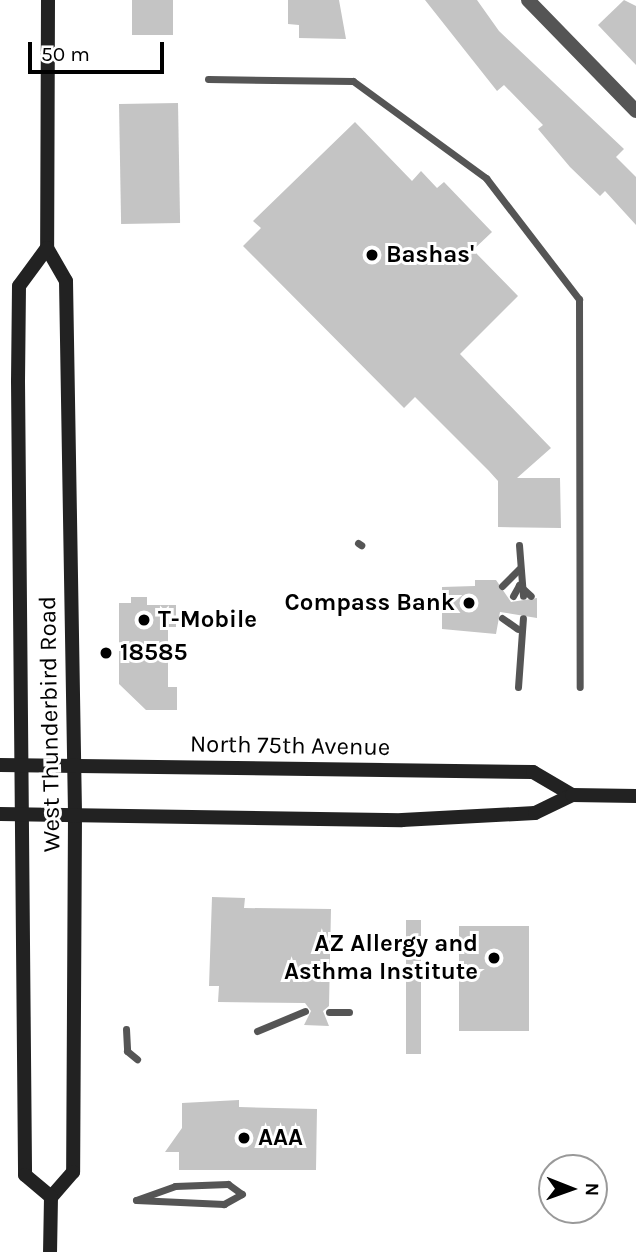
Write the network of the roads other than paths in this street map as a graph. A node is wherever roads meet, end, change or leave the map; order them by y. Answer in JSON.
{"nodes":[{"id":1,"x":48,"y":0,"type":"edge"},
{"id":2,"x":528,"y":0,"type":"edge"},
{"id":3,"x":208,"y":79,"type":"dead end"},
{"id":4,"x":636,"y":111,"type":"edge"},
{"id":5,"x":47,"y":248,"type":"junction"},
{"id":6,"x":519,"y":545,"type":"dead end"},
{"id":7,"x":519,"y":569,"type":"junction"},
{"id":8,"x":519,"y":585,"type":"junction"},
{"id":9,"x":502,"y":586,"type":"dead end"},
{"id":10,"x":513,"y":596,"type":"dead end"},
{"id":11,"x":527,"y":596,"type":"dead end"},
{"id":12,"x":502,"y":618,"type":"dead end"},
{"id":13,"x":514,"y":618,"type":"dead end"},
{"id":14,"x":527,"y":618,"type":"dead end"},
{"id":15,"x":518,"y":629,"type":"junction"},
{"id":16,"x":519,"y":687,"type":"dead end"},
{"id":17,"x":580,"y":687,"type":"dead end"},
{"id":18,"x":0,"y":765,"type":"edge"},
{"id":19,"x":24,"y":765,"type":"junction"},
{"id":20,"x":74,"y":765,"type":"junction"},
{"id":21,"x":572,"y":795,"type":"junction"},
{"id":22,"x":636,"y":796,"type":"edge"},
{"id":23,"x":0,"y":814,"type":"edge"},
{"id":24,"x":24,"y":815,"type":"junction"},
{"id":25,"x":75,"y":815,"type":"junction"},
{"id":26,"x":305,"y":1011,"type":"dead end"},
{"id":27,"x":329,"y":1012,"type":"dead end"},
{"id":28,"x":349,"y":1012,"type":"dead end"},
{"id":29,"x":126,"y":1029,"type":"dead end"},
{"id":30,"x":257,"y":1031,"type":"dead end"},
{"id":31,"x":137,"y":1059,"type":"dead end"},
{"id":32,"x":51,"y":1197,"type":"junction"},
{"id":33,"x":136,"y":1200,"type":"joint"},
{"id":34,"x":50,"y":1252,"type":"edge"}],
"edges":[{"from":1,"to":5,"type":"main road"},
{"from":2,"to":4,"type":"street"},
{"from":3,"to":17,"type":"lane"},
{"from":5,"to":19,"type":"main road","name":"West Thunderbird Road"},
{"from":5,"to":20,"type":"main road","name":"West Thunderbird Road"},
{"from":6,"to":7,"type":"lane"},
{"from":7,"to":8,"type":"lane"},
{"from":7,"to":9,"type":"lane"},
{"from":8,"to":10,"type":"lane"},
{"from":8,"to":11,"type":"lane"},
{"from":12,"to":15,"type":"lane"},
{"from":13,"to":15,"type":"lane"},
{"from":14,"to":15,"type":"lane"},
{"from":15,"to":16,"type":"lane"},
{"from":18,"to":19,"type":"main road","name":"North 75th Avenue"},
{"from":19,"to":20,"type":"main road","name":"North 75th Avenue"},
{"from":19,"to":24,"type":"main road","name":"West Thunderbird Road"},
{"from":20,"to":21,"type":"main road","name":"North 75th Avenue"},
{"from":20,"to":25,"type":"main road","name":"West Thunderbird Road"},
{"from":21,"to":22,"type":"main road","name":"North 75th Avenue"},
{"from":21,"to":25,"type":"main road","name":"North 75th Avenue"},
{"from":23,"to":24,"type":"main road","name":"North 75th Avenue"},
{"from":24,"to":25,"type":"main road","name":"North 75th Avenue"},
{"from":24,"to":32,"type":"main road","name":"West Thunderbird Road"},
{"from":25,"to":32,"type":"main road","name":"West Thunderbird Road"},
{"from":26,"to":30,"type":"lane"},
{"from":27,"to":28,"type":"lane"},
{"from":29,"to":31,"type":"lane"},
{"from":32,"to":34,"type":"main road"},
{"from":33,"to":33,"type":"lane"}]}
